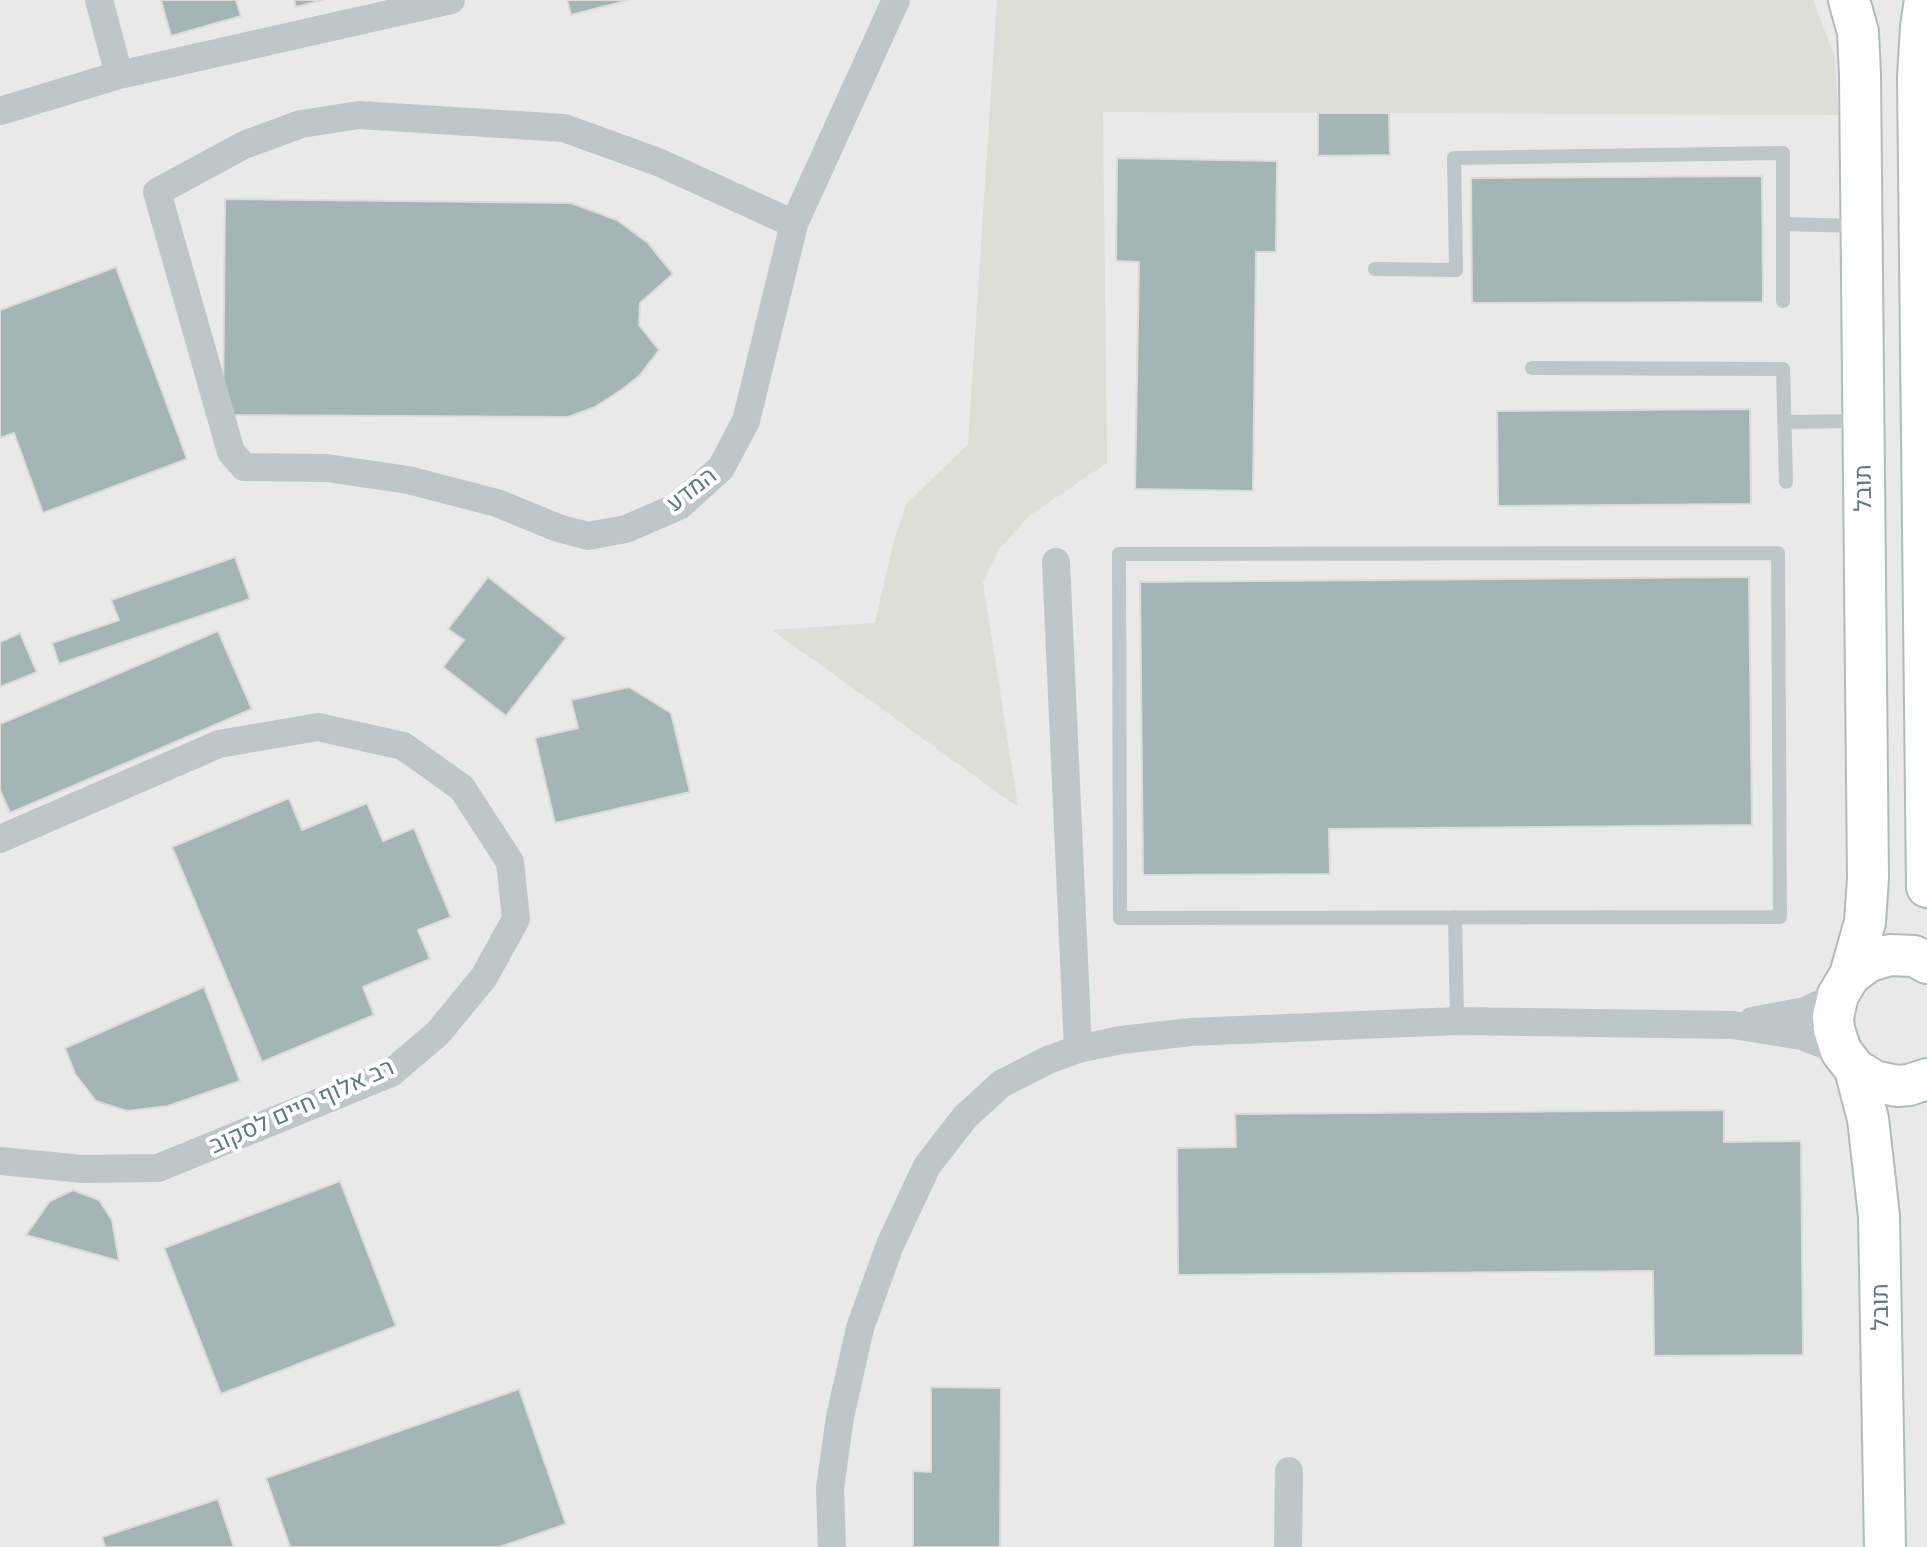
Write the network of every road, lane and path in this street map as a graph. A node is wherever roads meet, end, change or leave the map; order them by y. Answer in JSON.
{"nodes":[{"id":1,"x":99,"y":0,"type":"edge"},
{"id":2,"x":451,"y":0,"type":"edge"},
{"id":3,"x":896,"y":0,"type":"edge"},
{"id":4,"x":1849,"y":0,"type":"edge"},
{"id":5,"x":1925,"y":0,"type":"edge"},
{"id":6,"x":119,"y":75,"type":"junction"},
{"id":7,"x":0,"y":111,"type":"edge"},
{"id":8,"x":794,"y":224,"type":"junction"},
{"id":9,"x":1783,"y":224,"type":"junction"},
{"id":10,"x":1862,"y":226,"type":"junction"},
{"id":11,"x":1375,"y":269,"type":"dead end"},
{"id":12,"x":1783,"y":301,"type":"dead end"},
{"id":13,"x":1532,"y":368,"type":"dead end"},
{"id":14,"x":1924,"y":418,"type":"edge"},
{"id":15,"x":1863,"y":421,"type":"junction"},
{"id":16,"x":1784,"y":422,"type":"junction"},
{"id":17,"x":1924,"y":481,"type":"edge"},
{"id":18,"x":1786,"y":482,"type":"dead end"},
{"id":19,"x":1056,"y":562,"type":"dead end"},
{"id":20,"x":0,"y":839,"type":"edge"},
{"id":21,"x":1927,"y":887,"type":"edge"},
{"id":22,"x":1455,"y":917,"type":"junction"},
{"id":23,"x":1927,"y":963,"type":"edge"},
{"id":24,"x":1844,"y":985,"type":"junction"},
{"id":25,"x":1457,"y":1021,"type":"junction"},
{"id":26,"x":1733,"y":1025,"type":"junction"},
{"id":27,"x":1078,"y":1049,"type":"junction"},
{"id":28,"x":1848,"y":1060,"type":"junction"},
{"id":29,"x":1927,"y":1079,"type":"edge"},
{"id":30,"x":0,"y":1161,"type":"edge"},
{"id":31,"x":1289,"y":1471,"type":"dead end"},
{"id":32,"x":832,"y":1547,"type":"edge"},
{"id":33,"x":1288,"y":1547,"type":"edge"},
{"id":34,"x":1885,"y":1547,"type":"edge"}],
"edges":[{"from":1,"to":6,"type":"street"},
{"from":2,"to":6,"type":"street"},
{"from":3,"to":8,"type":"street","name":"המדע"},
{"from":4,"to":10,"type":"street","name":"תובל"},
{"from":5,"to":14,"type":"street"},
{"from":6,"to":7,"type":"street"},
{"from":8,"to":8,"type":"street","name":"המדע"},
{"from":9,"to":10,"type":"lane"},
{"from":9,"to":11,"type":"lane"},
{"from":9,"to":12,"type":"lane"},
{"from":10,"to":15,"type":"street","name":"תובל"},
{"from":13,"to":16,"type":"lane"},
{"from":14,"to":17,"type":"street"},
{"from":15,"to":16,"type":"lane"},
{"from":15,"to":24,"type":"street","name":"תובל"},
{"from":16,"to":18,"type":"lane"},
{"from":17,"to":21,"type":"street"},
{"from":19,"to":27,"type":"street"},
{"from":20,"to":30,"type":"street","name":"רב אלוף חיים לסקוב"},
{"from":22,"to":22,"type":"lane"},
{"from":22,"to":25,"type":"lane"},
{"from":23,"to":24,"type":"street"},
{"from":24,"to":26,"type":"street"},
{"from":24,"to":28,"type":"street","name":"תובל"},
{"from":25,"to":26,"type":"street"},
{"from":25,"to":27,"type":"street"},
{"from":26,"to":28,"type":"street"},
{"from":27,"to":32,"type":"street"},
{"from":28,"to":29,"type":"street"},
{"from":28,"to":34,"type":"street","name":"תובל"},
{"from":31,"to":33,"type":"street"}]}
